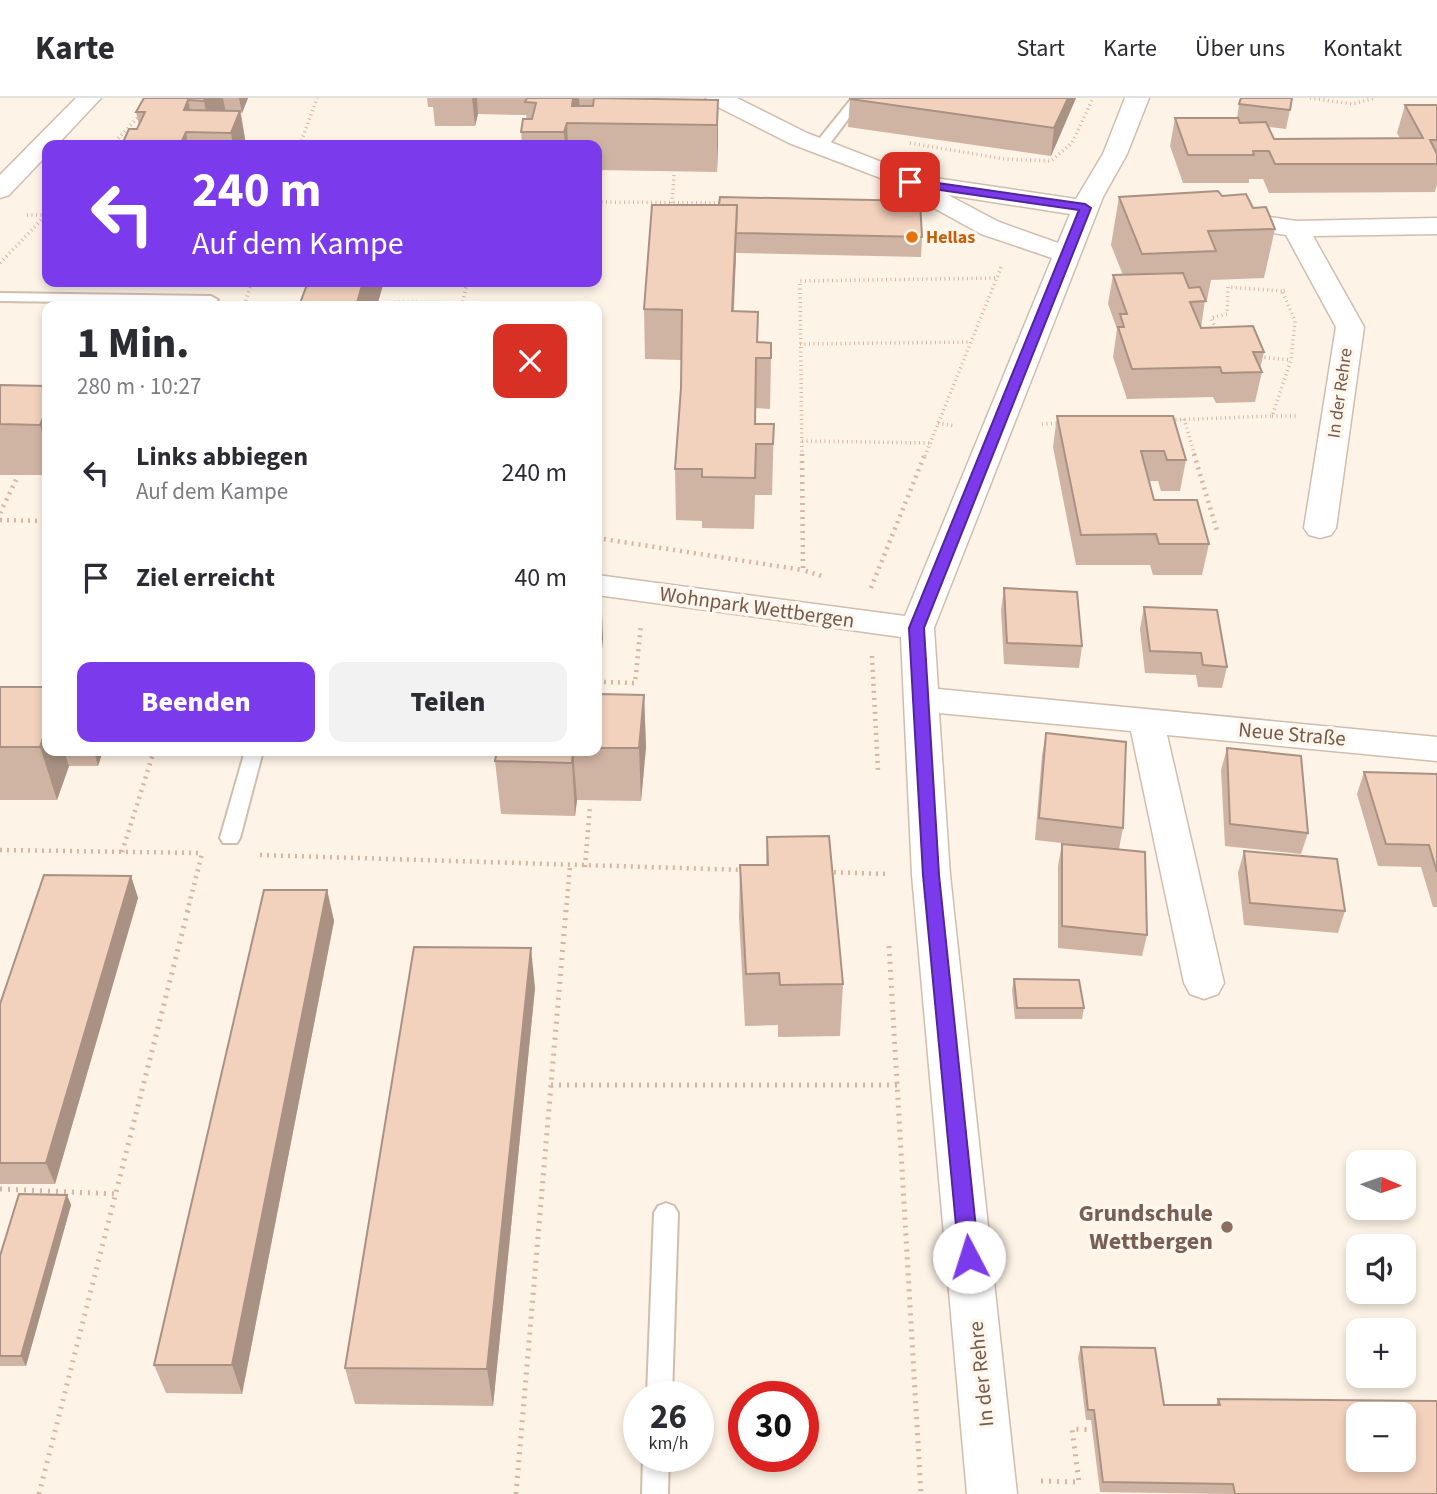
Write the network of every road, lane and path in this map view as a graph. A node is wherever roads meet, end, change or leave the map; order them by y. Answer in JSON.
{"nodes":[{"id":1,"x":89,"y":98,"type":"edge"},
{"id":2,"x":317,"y":98,"type":"edge"},
{"id":3,"x":718,"y":98,"type":"edge"},
{"id":4,"x":858,"y":98,"type":"edge"},
{"id":5,"x":1093,"y":98,"type":"edge"},
{"id":6,"x":1137,"y":98,"type":"edge"},
{"id":7,"x":1310,"y":98,"type":"edge"},
{"id":8,"x":1375,"y":98,"type":"edge"},
{"id":9,"x":147,"y":107,"type":"edge"},
{"id":10,"x":48,"y":140,"type":"edge"},
{"id":11,"x":117,"y":140,"type":"edge"},
{"id":12,"x":302,"y":140,"type":"edge"},
{"id":13,"x":907,"y":142,"type":"edge"},
{"id":14,"x":42,"y":147,"type":"edge"},
{"id":15,"x":820,"y":148,"type":"junction"},
{"id":16,"x":674,"y":174,"type":"edge"},
{"id":17,"x":910,"y":182,"type":"junction"},
{"id":18,"x":0,"y":190,"type":"edge"},
{"id":19,"x":602,"y":202,"type":"edge"},
{"id":20,"x":1087,"y":202,"type":"junction"},
{"id":21,"x":1117,"y":202,"type":"dead end"},
{"id":22,"x":672,"y":203,"type":"junction"},
{"id":23,"x":728,"y":203,"type":"edge"},
{"id":24,"x":1200,"y":214,"type":"edge"},
{"id":25,"x":42,"y":219,"type":"edge"},
{"id":26,"x":1437,"y":226,"type":"edge"},
{"id":27,"x":1296,"y":229,"type":"junction"},
{"id":28,"x":1066,"y":254,"type":"junction"},
{"id":29,"x":1004,"y":260,"type":"dead end"},
{"id":30,"x":0,"y":263,"type":"edge"},
{"id":31,"x":997,"y":278,"type":"junction"},
{"id":32,"x":1292,"y":289,"type":"dead end"},
{"id":33,"x":1282,"y":291,"type":"junction"},
{"id":34,"x":0,"y":297,"type":"edge"},
{"id":35,"x":211,"y":300,"type":"dead end"},
{"id":36,"x":1220,"y":341,"type":"edge"},
{"id":37,"x":971,"y":342,"type":"junction"},
{"id":38,"x":800,"y":344,"type":"junction"},
{"id":39,"x":1251,"y":356,"type":"edge"},
{"id":40,"x":1291,"y":360,"type":"junction"},
{"id":41,"x":1184,"y":419,"type":"junction"},
{"id":42,"x":1170,"y":420,"type":"edge"},
{"id":43,"x":1073,"y":423,"type":"edge"},
{"id":44,"x":995,"y":433,"type":"junction"},
{"id":45,"x":802,"y":441,"type":"junction"},
{"id":46,"x":930,"y":443,"type":"junction"},
{"id":47,"x":17,"y":478,"type":"edge"},
{"id":48,"x":0,"y":513,"type":"edge"},
{"id":49,"x":0,"y":520,"type":"edge"},
{"id":50,"x":42,"y":521,"type":"edge"},
{"id":51,"x":1320,"y":527,"type":"dead end"},
{"id":52,"x":1218,"y":534,"type":"dead end"},
{"id":53,"x":602,"y":539,"type":"edge"},
{"id":54,"x":803,"y":570,"type":"junction"},
{"id":55,"x":602,"y":585,"type":"edge"},
{"id":56,"x":870,"y":607,"type":"junction"},
{"id":57,"x":642,"y":616,"type":"dead end"},
{"id":58,"x":917,"y":628,"type":"junction"},
{"id":59,"x":604,"y":682,"type":"dead end"},
{"id":60,"x":920,"y":699,"type":"junction"},
{"id":61,"x":1146,"y":721,"type":"junction"},
{"id":62,"x":1437,"y":749,"type":"edge"},
{"id":63,"x":152,"y":756,"type":"edge"},
{"id":64,"x":253,"y":756,"type":"edge"},
{"id":65,"x":879,"y":776,"type":"dead end"},
{"id":66,"x":590,"y":806,"type":"dead end"},
{"id":67,"x":230,"y":838,"type":"dead end"},
{"id":68,"x":0,"y":850,"type":"edge"},
{"id":69,"x":122,"y":852,"type":"junction"},
{"id":70,"x":202,"y":853,"type":"junction"},
{"id":71,"x":215,"y":854,"type":"dead end"},
{"id":72,"x":256,"y":855,"type":"dead end"},
{"id":73,"x":884,"y":860,"type":"dead end"},
{"id":74,"x":570,"y":866,"type":"junction"},
{"id":75,"x":585,"y":867,"type":"junction"},
{"id":76,"x":749,"y":871,"type":"edge"},
{"id":77,"x":817,"y":872,"type":"edge"},
{"id":78,"x":885,"y":874,"type":"junction"},
{"id":79,"x":931,"y":875,"type":"junction"},
{"id":80,"x":886,"y":887,"type":"dead end"},
{"id":81,"x":889,"y":940,"type":"dead end"},
{"id":82,"x":1204,"y":983,"type":"dead end"},
{"id":83,"x":551,"y":1085,"type":"junction"},
{"id":84,"x":898,"y":1085,"type":"junction"},
{"id":85,"x":0,"y":1189,"type":"edge"},
{"id":86,"x":117,"y":1194,"type":"junction"},
{"id":87,"x":666,"y":1213,"type":"dead end"},
{"id":88,"x":660,"y":1381,"type":"edge"},
{"id":89,"x":1106,"y":1430,"type":"edge"},
{"id":90,"x":655,"y":1472,"type":"edge"},
{"id":91,"x":1045,"y":1481,"type":"dead end"},
{"id":92,"x":40,"y":1494,"type":"edge"},
{"id":93,"x":516,"y":1494,"type":"edge"},
{"id":94,"x":654,"y":1494,"type":"edge"},
{"id":95,"x":921,"y":1494,"type":"edge"},
{"id":96,"x":992,"y":1494,"type":"edge"}],
"edges":[{"from":1,"to":10,"type":"street"},
{"from":2,"to":12,"type":"path"},
{"from":3,"to":15,"type":"street"},
{"from":4,"to":15,"type":"lane"},
{"from":5,"to":13,"type":"path"},
{"from":6,"to":20,"type":"street","name":"In der Rehre"},
{"from":7,"to":8,"type":"path"},
{"from":9,"to":11,"type":"path"},
{"from":14,"to":18,"type":"street"},
{"from":15,"to":17,"type":"street"},
{"from":16,"to":22,"type":"path"},
{"from":17,"to":20,"type":"street"},
{"from":17,"to":28,"type":"street"},
{"from":19,"to":22,"type":"path"},
{"from":20,"to":21,"type":"street"},
{"from":20,"to":28,"type":"street","name":"In der Rehre"},
{"from":22,"to":23,"type":"path"},
{"from":24,"to":27,"type":"street"},
{"from":25,"to":30,"type":"path"},
{"from":26,"to":27,"type":"street"},
{"from":27,"to":51,"type":"street","name":"In der Rehre"},
{"from":28,"to":44,"type":"street","name":"In der Rehre"},
{"from":29,"to":31,"type":"path"},
{"from":31,"to":37,"type":"path"},
{"from":31,"to":38,"type":"path"},
{"from":32,"to":33,"type":"path"},
{"from":33,"to":36,"type":"path"},
{"from":33,"to":40,"type":"path"},
{"from":34,"to":35,"type":"lane"},
{"from":37,"to":38,"type":"path"},
{"from":37,"to":46,"type":"path"},
{"from":38,"to":45,"type":"path"},
{"from":39,"to":40,"type":"path"},
{"from":40,"to":41,"type":"path"},
{"from":41,"to":42,"type":"path"},
{"from":41,"to":52,"type":"path"},
{"from":43,"to":44,"type":"path"},
{"from":44,"to":58,"type":"street","name":"In der Rehre"},
{"from":45,"to":46,"type":"path"},
{"from":45,"to":54,"type":"path"},
{"from":46,"to":56,"type":"path"},
{"from":47,"to":48,"type":"path"},
{"from":49,"to":50,"type":"path"},
{"from":53,"to":54,"type":"path"},
{"from":54,"to":56,"type":"path"},
{"from":55,"to":56,"type":"street","name":"Wohnpark Wettbergen"},
{"from":56,"to":58,"type":"street","name":"Wohnpark Wettbergen"},
{"from":56,"to":65,"type":"path"},
{"from":57,"to":59,"type":"path"},
{"from":58,"to":60,"type":"street","name":"In der Rehre"},
{"from":60,"to":61,"type":"street","name":"Neue Straße"},
{"from":60,"to":79,"type":"street","name":"In der Rehre"},
{"from":61,"to":62,"type":"street","name":"Neue Straße"},
{"from":61,"to":82,"type":"street"},
{"from":63,"to":69,"type":"path"},
{"from":64,"to":67,"type":"lane"},
{"from":66,"to":75,"type":"path"},
{"from":68,"to":69,"type":"path"},
{"from":69,"to":70,"type":"path"},
{"from":70,"to":71,"type":"path"},
{"from":70,"to":86,"type":"path"},
{"from":72,"to":74,"type":"path"},
{"from":73,"to":78,"type":"path"},
{"from":74,"to":75,"type":"path"},
{"from":74,"to":83,"type":"path"},
{"from":75,"to":76,"type":"path"},
{"from":77,"to":78,"type":"path"},
{"from":78,"to":79,"type":"path"},
{"from":78,"to":80,"type":"path"},
{"from":79,"to":96,"type":"street","name":"In der Rehre"},
{"from":81,"to":84,"type":"path"},
{"from":83,"to":84,"type":"path"},
{"from":83,"to":93,"type":"path"},
{"from":84,"to":95,"type":"path"},
{"from":85,"to":86,"type":"path"},
{"from":86,"to":92,"type":"path"},
{"from":87,"to":88,"type":"lane"},
{"from":89,"to":91,"type":"path"},
{"from":90,"to":94,"type":"lane"}]}
